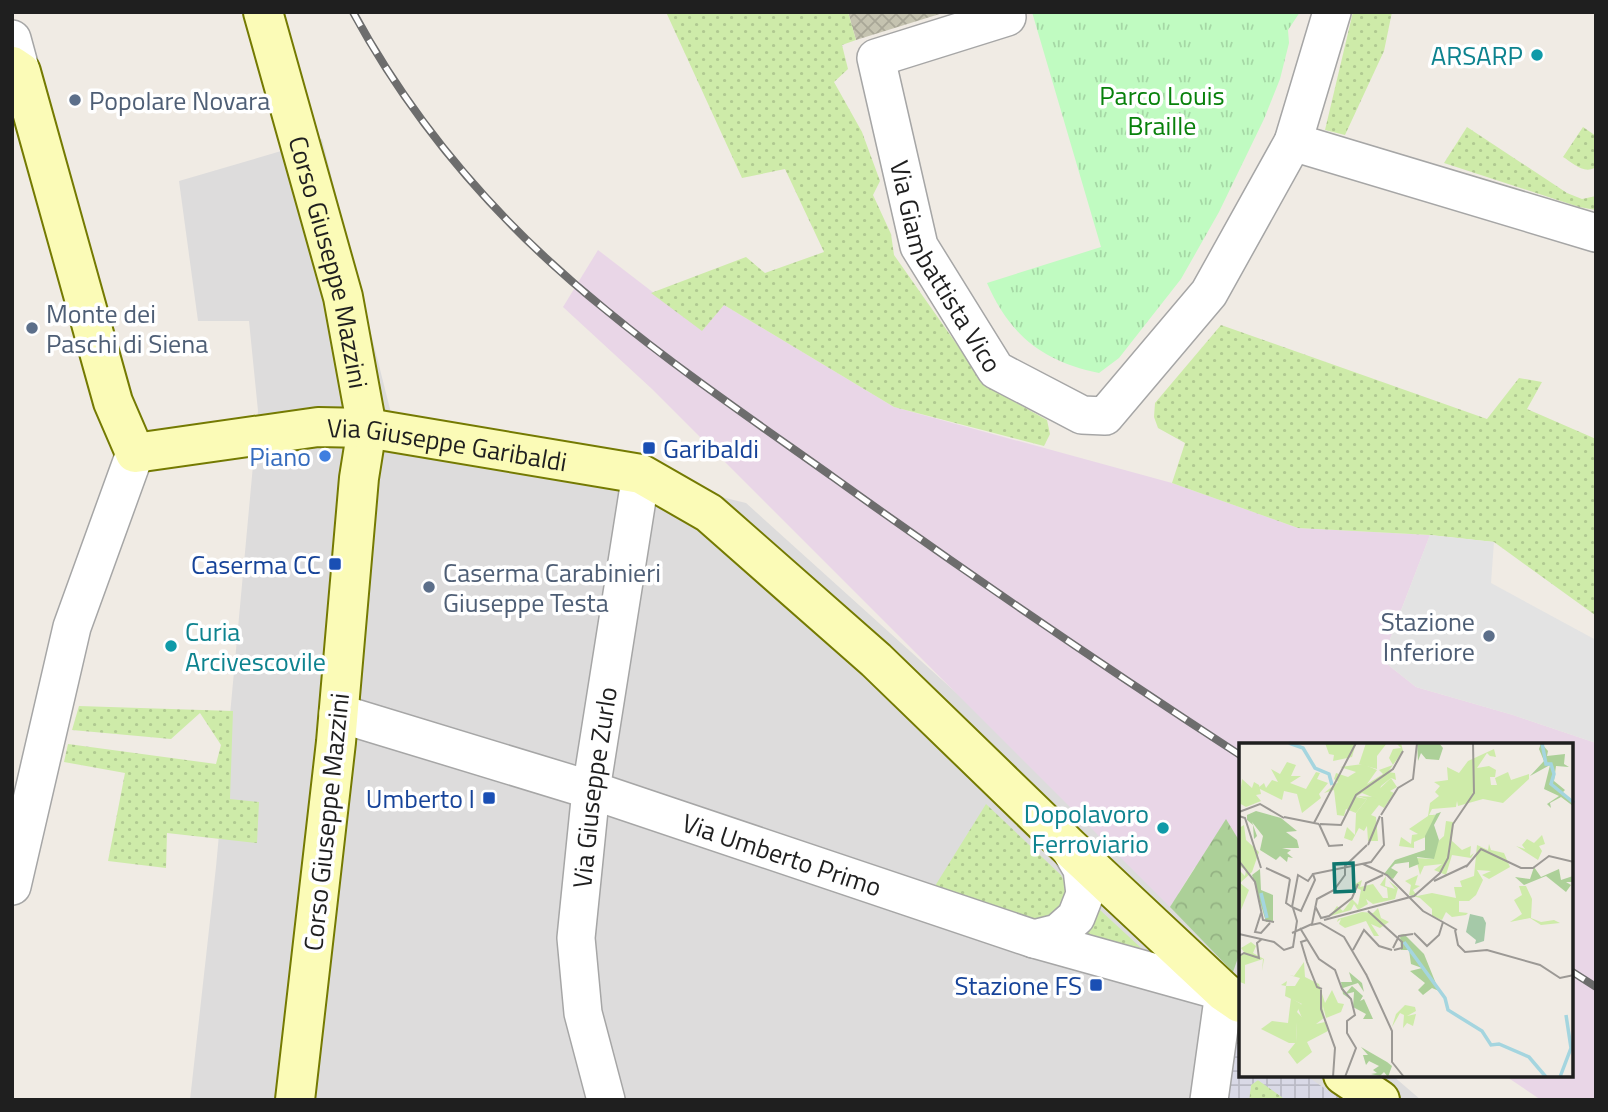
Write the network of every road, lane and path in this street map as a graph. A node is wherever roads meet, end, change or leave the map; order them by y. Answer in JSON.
{"nodes":[{"id":1,"x":263,"y":12,"type":"edge"},
{"id":2,"x":1332,"y":12,"type":"edge"},
{"id":3,"x":1007,"y":17,"type":"dead end"},
{"id":4,"x":15,"y":59,"type":"edge"},
{"id":5,"x":1293,"y":142,"type":"junction"},
{"id":6,"x":1596,"y":233,"type":"edge"},
{"id":7,"x":367,"y":428,"type":"junction"},
{"id":8,"x":135,"y":453,"type":"junction"},
{"id":9,"x":641,"y":474,"type":"junction"},
{"id":10,"x":338,"y":713,"type":"junction"},
{"id":11,"x":591,"y":790,"type":"junction"},
{"id":12,"x":1069,"y":847,"type":"junction"},
{"id":13,"x":12,"y":886,"type":"edge"},
{"id":14,"x":1034,"y":940,"type":"junction"},
{"id":15,"x":1232,"y":998,"type":"edge"},
{"id":16,"x":1346,"y":1077,"type":"edge"},
{"id":17,"x":295,"y":1100,"type":"edge"},
{"id":18,"x":606,"y":1100,"type":"edge"},
{"id":19,"x":1209,"y":1100,"type":"edge"},
{"id":20,"x":1380,"y":1100,"type":"edge"}],
"edges":[{"from":1,"to":7,"type":"main road","name":"Corso Giuseppe Mazzini"},
{"from":2,"to":5,"type":"street","name":"Via Giambattista Vico"},
{"from":3,"to":5,"type":"street","name":"Via Giambattista Vico"},
{"from":4,"to":8,"type":"main road"},
{"from":5,"to":6,"type":"street"},
{"from":7,"to":8,"type":"main road","name":"Via Giuseppe Garibaldi"},
{"from":7,"to":9,"type":"main road","name":"Via Giuseppe Garibaldi"},
{"from":7,"to":10,"type":"main road","name":"Corso Giuseppe Mazzini"},
{"from":8,"to":13,"type":"street"},
{"from":9,"to":11,"type":"street","name":"Via Giuseppe Zurlo"},
{"from":9,"to":12,"type":"main road","name":"Via Giuseppe Garibaldi"},
{"from":10,"to":11,"type":"street","name":"Via Umberto Primo"},
{"from":10,"to":17,"type":"main road","name":"Corso Giuseppe Mazzini"},
{"from":11,"to":14,"type":"street","name":"Via Umberto Primo"},
{"from":11,"to":18,"type":"street","name":"Via Giuseppe Zurlo"},
{"from":12,"to":14,"type":"street","name":"Via Giuseppe Garibaldi"},
{"from":12,"to":15,"type":"main road","name":"Via Giuseppe Garibaldi"},
{"from":14,"to":15,"type":"street","name":"Via Umberto Primo"},
{"from":15,"to":19,"type":"street"},
{"from":16,"to":20,"type":"main road"}]}
